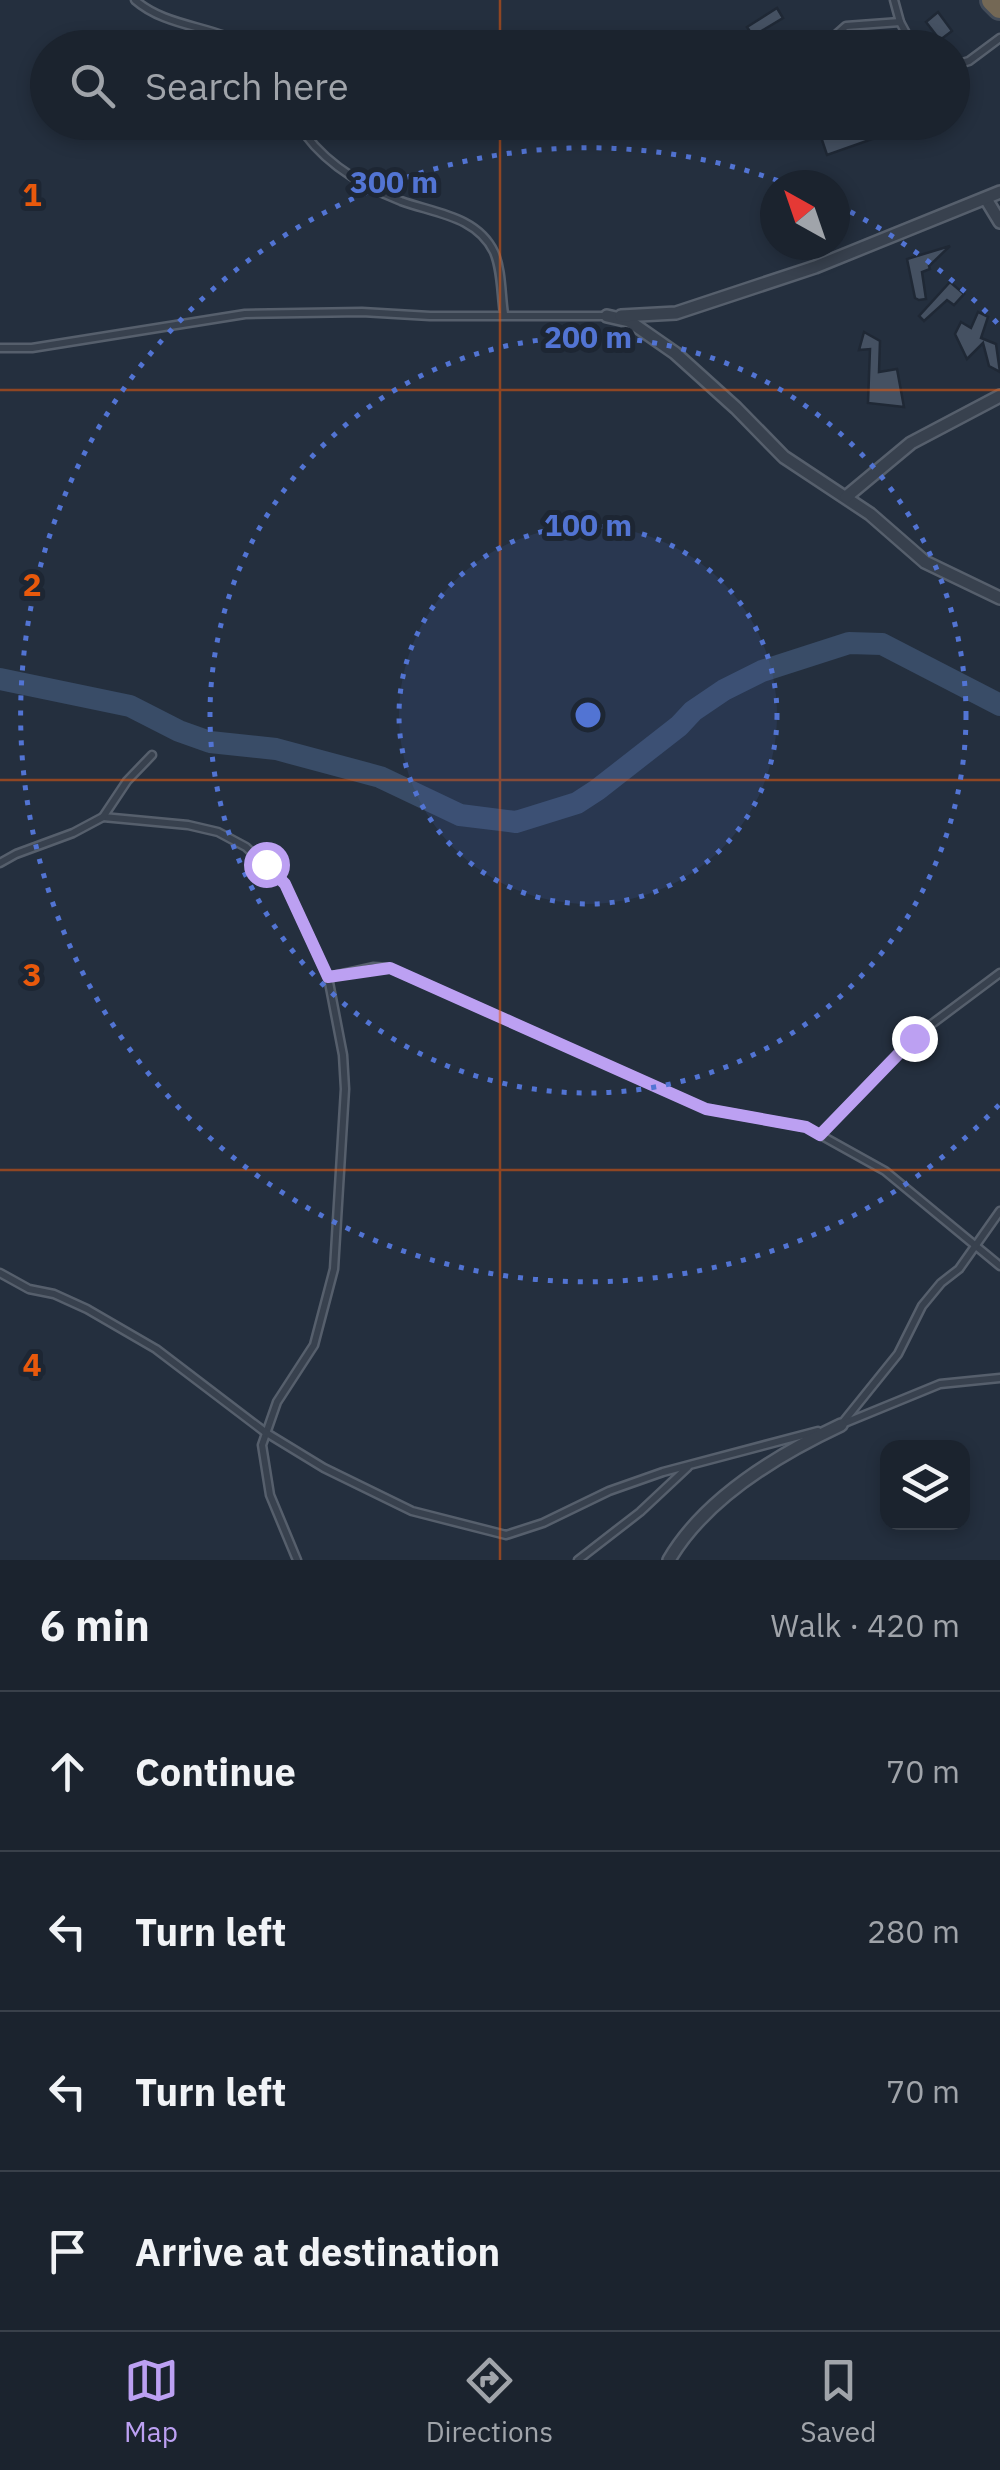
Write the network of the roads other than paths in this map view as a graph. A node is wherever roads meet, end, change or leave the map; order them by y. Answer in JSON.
{"nodes":[{"id":1,"x":136,"y":0,"type":"edge"},
{"id":2,"x":894,"y":0,"type":"edge"},
{"id":3,"x":993,"y":0,"type":"edge"},
{"id":4,"x":1000,"y":8,"type":"edge"},
{"id":5,"x":900,"y":22,"type":"junction"},
{"id":6,"x":213,"y":30,"type":"edge"},
{"id":7,"x":841,"y":30,"type":"edge"},
{"id":8,"x":904,"y":30,"type":"edge"},
{"id":9,"x":1000,"y":38,"type":"edge"},
{"id":10,"x":970,"y":59,"type":"edge"},
{"id":11,"x":310,"y":140,"type":"edge"},
{"id":12,"x":1000,"y":192,"type":"edge"},
{"id":13,"x":986,"y":199,"type":"junction"},
{"id":14,"x":1000,"y":222,"type":"edge"},
{"id":15,"x":504,"y":314,"type":"junction"},
{"id":16,"x":607,"y":316,"type":"junction"},
{"id":17,"x":0,"y":348,"type":"edge"},
{"id":18,"x":995,"y":399,"type":"edge"},
{"id":19,"x":1000,"y":417,"type":"edge"},
{"id":20,"x":846,"y":497,"type":"junction"},
{"id":21,"x":1000,"y":598,"type":"edge"},
{"id":22,"x":152,"y":755,"type":"dead end"},
{"id":23,"x":103,"y":817,"type":"junction"},
{"id":24,"x":0,"y":863,"type":"edge"},
{"id":25,"x":1000,"y":973,"type":"edge"},
{"id":26,"x":328,"y":977,"type":"junction"},
{"id":27,"x":820,"y":1135,"type":"junction"},
{"id":28,"x":1000,"y":1211,"type":"edge"},
{"id":29,"x":975,"y":1246,"type":"junction"},
{"id":30,"x":1000,"y":1266,"type":"edge"},
{"id":31,"x":0,"y":1273,"type":"edge"},
{"id":32,"x":1000,"y":1378,"type":"edge"},
{"id":33,"x":841,"y":1425,"type":"junction"},
{"id":34,"x":265,"y":1432,"type":"junction"},
{"id":35,"x":690,"y":1464,"type":"junction"},
{"id":36,"x":296,"y":1560,"type":"edge"},
{"id":37,"x":578,"y":1560,"type":"edge"},
{"id":38,"x":668,"y":1560,"type":"edge"}],
"edges":[{"from":1,"to":6,"type":"lane"},
{"from":2,"to":5,"type":"lane"},
{"from":3,"to":4,"type":"highway"},
{"from":5,"to":7,"type":"lane"},
{"from":5,"to":8,"type":"lane"},
{"from":9,"to":10,"type":"lane"},
{"from":11,"to":15,"type":"lane"},
{"from":12,"to":13,"type":"street"},
{"from":13,"to":14,"type":"street"},
{"from":13,"to":16,"type":"street"},
{"from":15,"to":16,"type":"lane"},
{"from":15,"to":17,"type":"lane"},
{"from":16,"to":20,"type":"street"},
{"from":18,"to":19,"type":"street"},
{"from":18,"to":20,"type":"street"},
{"from":20,"to":21,"type":"street"},
{"from":22,"to":23,"type":"lane"},
{"from":23,"to":24,"type":"lane"},
{"from":23,"to":26,"type":"lane"},
{"from":25,"to":27,"type":"lane"},
{"from":26,"to":27,"type":"lane"},
{"from":26,"to":34,"type":"lane"},
{"from":27,"to":29,"type":"lane"},
{"from":28,"to":29,"type":"lane"},
{"from":29,"to":30,"type":"lane"},
{"from":29,"to":33,"type":"lane"},
{"from":31,"to":34,"type":"lane"},
{"from":32,"to":33,"type":"lane"},
{"from":33,"to":35,"type":"lane"},
{"from":33,"to":38,"type":"street"},
{"from":34,"to":35,"type":"lane"},
{"from":34,"to":36,"type":"lane"},
{"from":35,"to":37,"type":"lane"}]}
